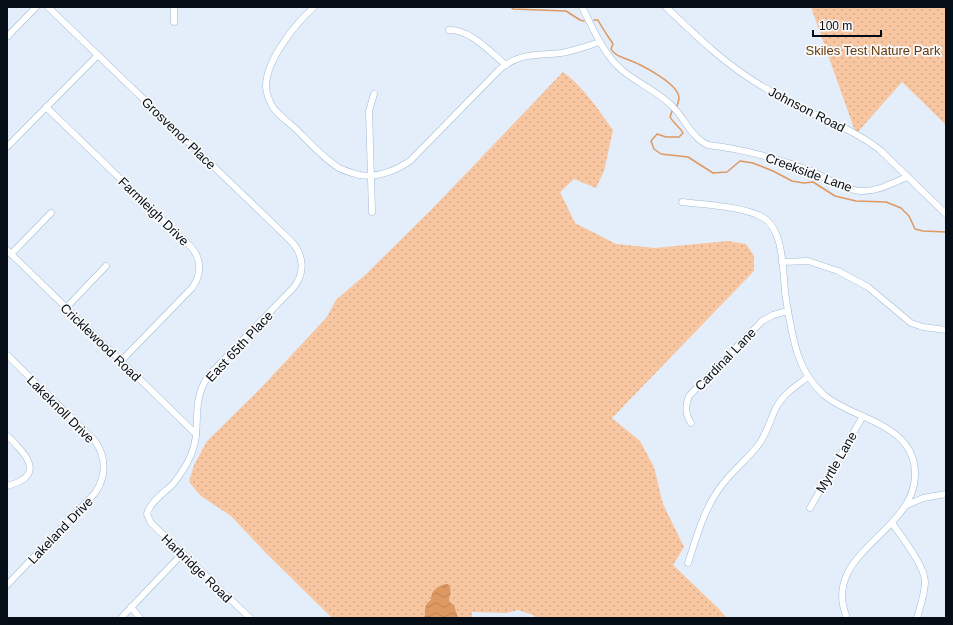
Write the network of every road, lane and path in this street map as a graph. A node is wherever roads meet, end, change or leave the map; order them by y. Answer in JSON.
{"nodes":[{"id":1,"x":36,"y":7,"type":"edge"},
{"id":2,"x":48,"y":7,"type":"edge"},
{"id":3,"x":174,"y":7,"type":"edge"},
{"id":4,"x":314,"y":7,"type":"edge"},
{"id":5,"x":582,"y":7,"type":"edge"},
{"id":6,"x":666,"y":7,"type":"edge"},
{"id":7,"x":174,"y":22,"type":"dead end"},
{"id":8,"x":449,"y":30,"type":"dead end"},
{"id":9,"x":7,"y":37,"type":"edge"},
{"id":10,"x":600,"y":42,"type":"junction"},
{"id":11,"x":98,"y":55,"type":"junction"},
{"id":12,"x":506,"y":65,"type":"junction"},
{"id":13,"x":374,"y":94,"type":"dead end"},
{"id":14,"x":46,"y":107,"type":"junction"},
{"id":15,"x":7,"y":147,"type":"edge"},
{"id":16,"x":371,"y":176,"type":"junction"},
{"id":17,"x":907,"y":177,"type":"junction"},
{"id":18,"x":682,"y":202,"type":"dead end"},
{"id":19,"x":372,"y":212,"type":"dead end"},
{"id":20,"x":51,"y":213,"type":"dead end"},
{"id":21,"x":946,"y":214,"type":"edge"},
{"id":22,"x":9,"y":252,"type":"edge"},
{"id":23,"x":782,"y":262,"type":"junction"},
{"id":24,"x":302,"y":265,"type":"joint"},
{"id":25,"x":106,"y":266,"type":"dead end"},
{"id":26,"x":66,"y":308,"type":"junction"},
{"id":27,"x":788,"y":311,"type":"junction"},
{"id":28,"x":946,"y":330,"type":"edge"},
{"id":29,"x":7,"y":355,"type":"edge"},
{"id":30,"x":121,"y":361,"type":"junction"},
{"id":31,"x":808,"y":377,"type":"junction"},
{"id":32,"x":863,"y":416,"type":"junction"},
{"id":33,"x":691,"y":423,"type":"dead end"},
{"id":34,"x":196,"y":434,"type":"junction"},
{"id":35,"x":7,"y":436,"type":"edge"},
{"id":36,"x":104,"y":468,"type":"joint"},
{"id":37,"x":7,"y":486,"type":"edge"},
{"id":38,"x":946,"y":494,"type":"edge"},
{"id":39,"x":905,"y":506,"type":"junction"},
{"id":40,"x":810,"y":508,"type":"dead end"},
{"id":41,"x":147,"y":515,"type":"joint"},
{"id":42,"x":892,"y":523,"type":"junction"},
{"id":43,"x":182,"y":554,"type":"junction"},
{"id":44,"x":688,"y":563,"type":"dead end"},
{"id":45,"x":7,"y":585,"type":"edge"},
{"id":46,"x":131,"y":608,"type":"junction"},
{"id":47,"x":121,"y":618,"type":"edge"},
{"id":48,"x":140,"y":618,"type":"edge"},
{"id":49,"x":250,"y":618,"type":"edge"},
{"id":50,"x":847,"y":618,"type":"edge"},
{"id":51,"x":917,"y":618,"type":"edge"}],
"edges":[{"from":1,"to":9,"type":"street"},
{"from":2,"to":11,"type":"street","name":"Grosvenor Place"},
{"from":3,"to":7,"type":"street"},
{"from":4,"to":16,"type":"street"},
{"from":5,"to":10,"type":"street","name":"Creekside Lane"},
{"from":6,"to":17,"type":"street","name":"Johnson Road"},
{"from":8,"to":12,"type":"street"},
{"from":10,"to":12,"type":"street"},
{"from":10,"to":17,"type":"street","name":"Creekside Lane"},
{"from":11,"to":14,"type":"street"},
{"from":11,"to":24,"type":"street","name":"Grosvenor Place"},
{"from":12,"to":16,"type":"street"},
{"from":13,"to":16,"type":"street"},
{"from":14,"to":15,"type":"street"},
{"from":14,"to":30,"type":"street","name":"Farmleigh Drive"},
{"from":16,"to":19,"type":"street"},
{"from":17,"to":21,"type":"street","name":"Johnson Road"},
{"from":18,"to":23,"type":"street"},
{"from":20,"to":22,"type":"street"},
{"from":22,"to":26,"type":"street","name":"Cricklewood Road"},
{"from":23,"to":27,"type":"street"},
{"from":23,"to":28,"type":"street"},
{"from":24,"to":34,"type":"street","name":"East 65th Place"},
{"from":25,"to":26,"type":"street"},
{"from":26,"to":30,"type":"street","name":"Cricklewood Road"},
{"from":27,"to":31,"type":"street"},
{"from":27,"to":33,"type":"street","name":"Cardinal Lane"},
{"from":29,"to":36,"type":"street","name":"Lakeknoll Drive"},
{"from":30,"to":34,"type":"street","name":"Cricklewood Road"},
{"from":31,"to":32,"type":"street"},
{"from":31,"to":44,"type":"street"},
{"from":32,"to":39,"type":"street"},
{"from":32,"to":40,"type":"street","name":"Myrtle Lane"},
{"from":34,"to":41,"type":"street","name":"East 65th Place"},
{"from":35,"to":37,"type":"street"},
{"from":36,"to":45,"type":"street","name":"Lakeland Drive"},
{"from":38,"to":39,"type":"street"},
{"from":39,"to":42,"type":"street"},
{"from":41,"to":43,"type":"street","name":"Harbridge Road"},
{"from":42,"to":50,"type":"street"},
{"from":42,"to":51,"type":"street"},
{"from":43,"to":46,"type":"street"},
{"from":43,"to":49,"type":"street","name":"Harbridge Road"},
{"from":46,"to":47,"type":"street"},
{"from":46,"to":48,"type":"street"}]}
